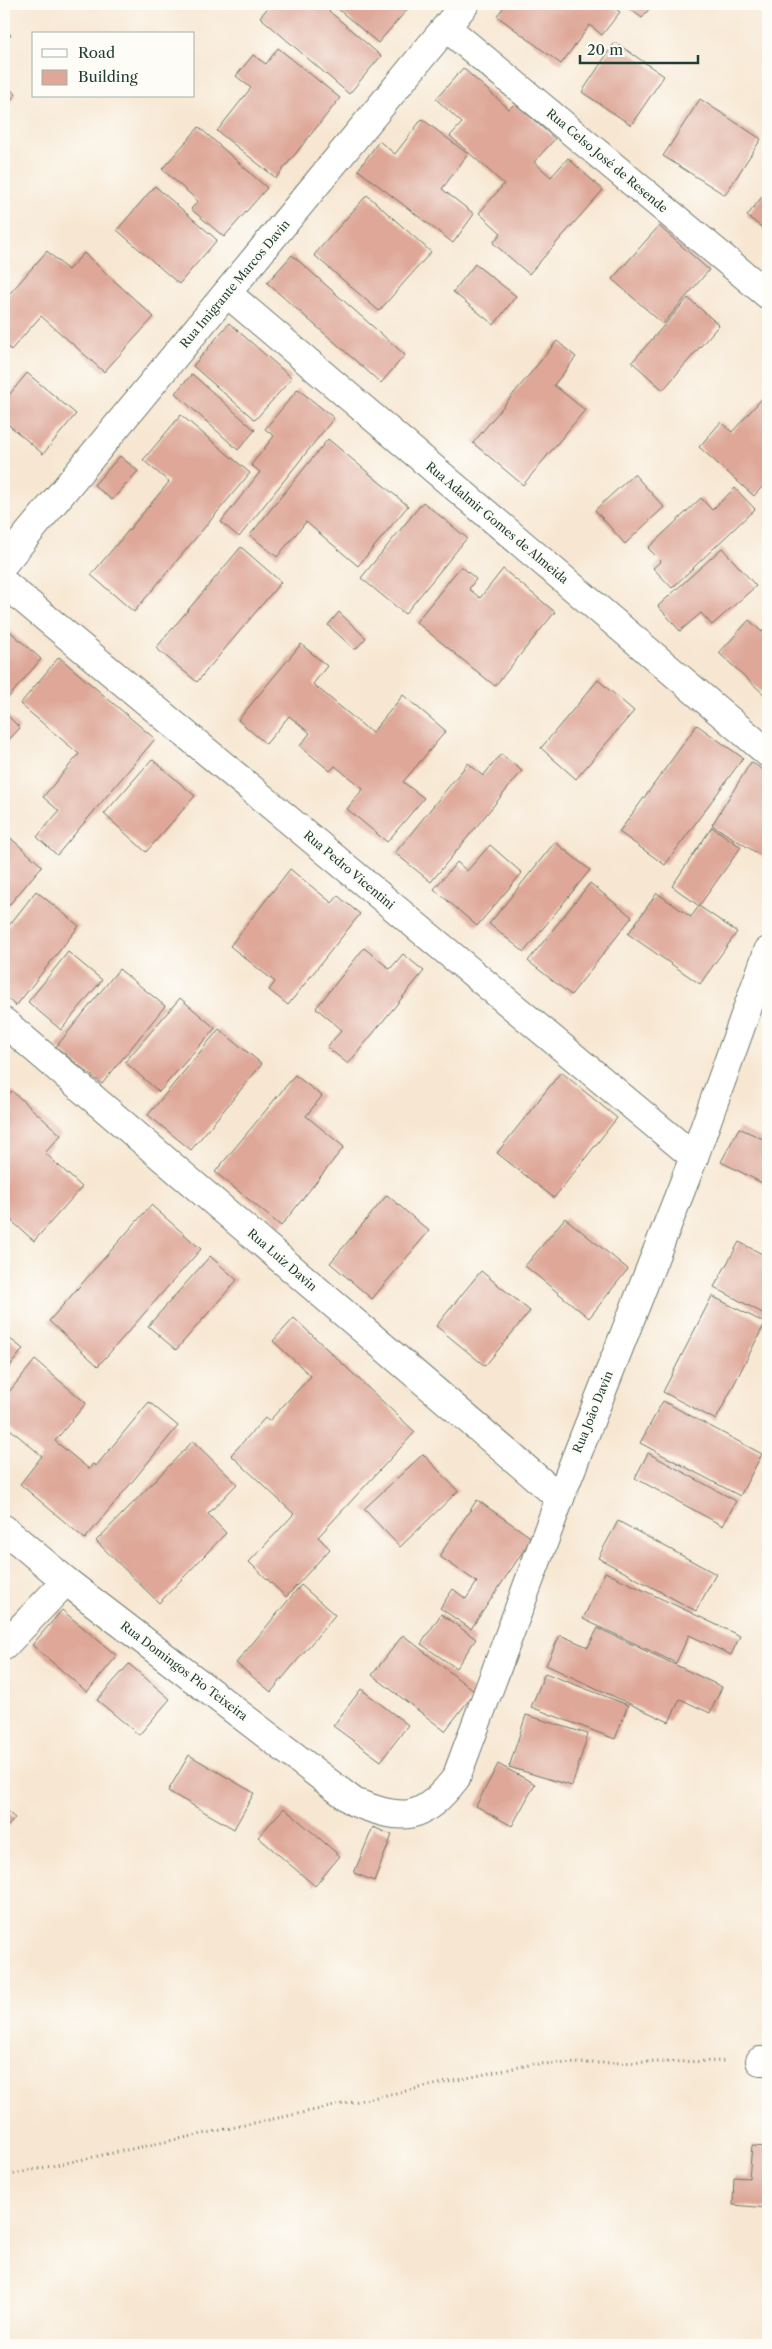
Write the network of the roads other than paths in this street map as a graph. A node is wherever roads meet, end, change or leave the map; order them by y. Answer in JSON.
{"nodes":[{"id":1,"x":465,"y":4,"type":"edge"},
{"id":2,"x":447,"y":28,"type":"junction"},
{"id":3,"x":227,"y":293,"type":"junction"},
{"id":4,"x":768,"y":295,"type":"edge"},
{"id":5,"x":4,"y":563,"type":"edge"},
{"id":6,"x":4,"y":583,"type":"edge"},
{"id":7,"x":768,"y":752,"type":"edge"},
{"id":8,"x":768,"y":952,"type":"edge"},
{"id":9,"x":4,"y":1022,"type":"edge"},
{"id":10,"x":694,"y":1157,"type":"junction"},
{"id":11,"x":560,"y":1498,"type":"junction"},
{"id":12,"x":4,"y":1529,"type":"edge"},
{"id":13,"x":66,"y":1581,"type":"junction"},
{"id":14,"x":4,"y":1646,"type":"edge"},
{"id":15,"x":369,"y":1808,"type":"joint"}],
"edges":[{"from":1,"to":2,"type":"street","name":"Rua Imigrante Marcos Davin"},
{"from":2,"to":3,"type":"street","name":"Rua Imigrante Marcos Davin"},
{"from":2,"to":4,"type":"street","name":"Rua Celso José de Resende"},
{"from":3,"to":5,"type":"street","name":"Rua Imigrante Marcos Davin"},
{"from":3,"to":7,"type":"street","name":"Rua Adalmir Gomes de Almeida"},
{"from":6,"to":10,"type":"street","name":"Rua Pedro Vicentini"},
{"from":8,"to":10,"type":"street","name":"Rua João Davin"},
{"from":9,"to":11,"type":"street","name":"Rua Luiz Davin"},
{"from":10,"to":11,"type":"street","name":"Rua João Davin"},
{"from":11,"to":15,"type":"street","name":"Rua João Davin"},
{"from":12,"to":13,"type":"street","name":"Rua Domingos Pio Teixeira"},
{"from":13,"to":14,"type":"street"},
{"from":13,"to":15,"type":"street","name":"Rua Domingos Pio Teixeira"}]}
